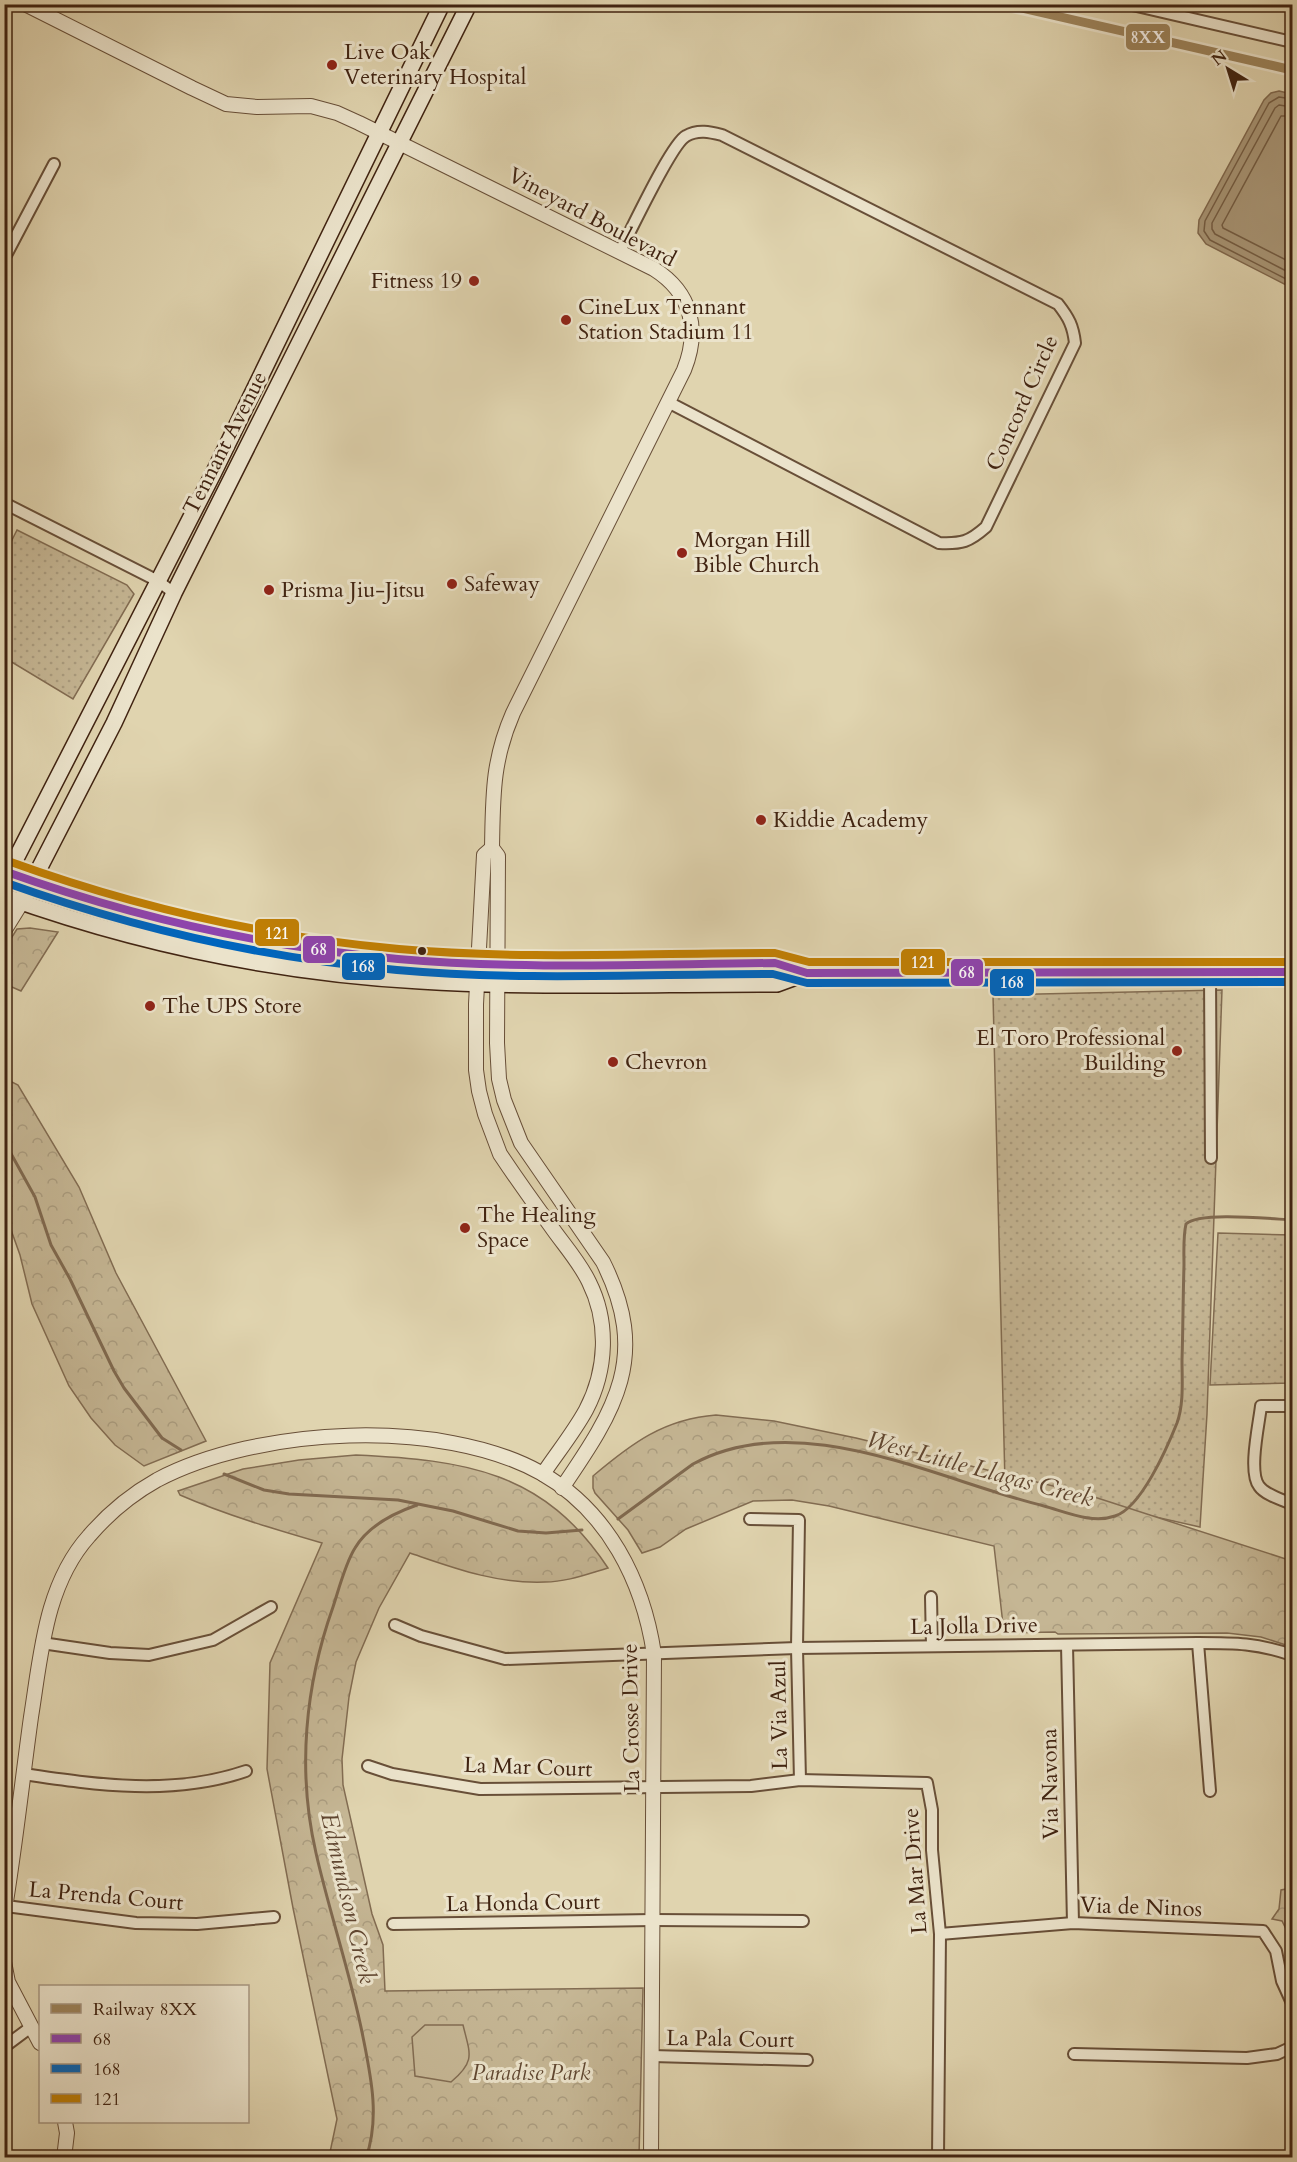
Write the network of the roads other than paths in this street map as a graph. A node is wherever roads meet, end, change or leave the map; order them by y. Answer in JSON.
{"nodes":[{"id":1,"x":25,"y":4,"type":"edge"},
{"id":2,"x":442,"y":4,"type":"edge"},
{"id":3,"x":469,"y":4,"type":"edge"},
{"id":4,"x":1128,"y":4,"type":"edge"},
{"id":5,"x":1293,"y":42,"type":"edge"},
{"id":6,"x":380,"y":134,"type":"junction"},
{"id":7,"x":399,"y":142,"type":"junction"},
{"id":8,"x":54,"y":164,"type":"dead end"},
{"id":9,"x":620,"y":251,"type":"junction"},
{"id":10,"x":4,"y":259,"type":"edge"},
{"id":11,"x":668,"y":402,"type":"junction"},
{"id":12,"x":4,"y":503,"type":"edge"},
{"id":13,"x":158,"y":581,"type":"junction"},
{"id":14,"x":176,"y":589,"type":"junction"},
{"id":15,"x":492,"y":848,"type":"junction"},
{"id":16,"x":6,"y":875,"type":"edge"},
{"id":17,"x":34,"y":882,"type":"junction"},
{"id":18,"x":4,"y":896,"type":"edge"},
{"id":19,"x":22,"y":902,"type":"junction"},
{"id":20,"x":4,"y":931,"type":"edge"},
{"id":21,"x":477,"y":963,"type":"junction"},
{"id":22,"x":496,"y":963,"type":"junction"},
{"id":23,"x":1293,"y":972,"type":"edge"},
{"id":24,"x":807,"y":973,"type":"junction"},
{"id":25,"x":1210,"y":973,"type":"junction"},
{"id":26,"x":477,"y":984,"type":"junction"},
{"id":27,"x":497,"y":984,"type":"junction"},
{"id":28,"x":1211,"y":1158,"type":"dead end"},
{"id":29,"x":1293,"y":1406,"type":"edge"},
{"id":30,"x":543,"y":1474,"type":"junction"},
{"id":31,"x":562,"y":1488,"type":"junction"},
{"id":32,"x":1293,"y":1504,"type":"edge"},
{"id":33,"x":750,"y":1518,"type":"dead end"},
{"id":34,"x":931,"y":1597,"type":"dead end"},
{"id":35,"x":271,"y":1607,"type":"dead end"},
{"id":36,"x":395,"y":1625,"type":"dead end"},
{"id":37,"x":42,"y":1643,"type":"junction"},
{"id":38,"x":1198,"y":1643,"type":"junction"},
{"id":39,"x":1067,"y":1645,"type":"junction"},
{"id":40,"x":932,"y":1646,"type":"junction"},
{"id":41,"x":797,"y":1648,"type":"junction"},
{"id":42,"x":654,"y":1654,"type":"junction"},
{"id":43,"x":1293,"y":1655,"type":"edge"},
{"id":44,"x":368,"y":1766,"type":"dead end"},
{"id":45,"x":246,"y":1771,"type":"dead end"},
{"id":46,"x":23,"y":1774,"type":"junction"},
{"id":47,"x":800,"y":1780,"type":"junction"},
{"id":48,"x":654,"y":1788,"type":"junction"},
{"id":49,"x":1210,"y":1791,"type":"dead end"},
{"id":50,"x":5,"y":1910,"type":"edge"},
{"id":51,"x":274,"y":1917,"type":"dead end"},
{"id":52,"x":653,"y":1920,"type":"junction"},
{"id":53,"x":802,"y":1921,"type":"dead end"},
{"id":54,"x":1072,"y":1923,"type":"junction"},
{"id":55,"x":393,"y":1924,"type":"dead end"},
{"id":56,"x":940,"y":1934,"type":"junction"},
{"id":57,"x":4,"y":1962,"type":"edge"},
{"id":58,"x":1293,"y":2003,"type":"edge"},
{"id":59,"x":31,"y":2027,"type":"junction"},
{"id":60,"x":39,"y":2041,"type":"edge"},
{"id":61,"x":1293,"y":2047,"type":"edge"},
{"id":62,"x":4,"y":2048,"type":"edge"},
{"id":63,"x":1074,"y":2054,"type":"dead end"},
{"id":64,"x":652,"y":2056,"type":"junction"},
{"id":65,"x":807,"y":2060,"type":"dead end"},
{"id":66,"x":65,"y":2123,"type":"edge"},
{"id":67,"x":64,"y":2157,"type":"edge"},
{"id":68,"x":651,"y":2157,"type":"edge"},
{"id":69,"x":938,"y":2157,"type":"edge"}],
"edges":[{"from":1,"to":6,"type":"street","name":"Vineyard Boulevard"},
{"from":2,"to":6,"type":"main road","name":"Tennant Avenue"},
{"from":3,"to":7,"type":"main road","name":"Tennant Avenue"},
{"from":4,"to":5,"type":"street"},
{"from":6,"to":7,"type":"street","name":"Vineyard Boulevard"},
{"from":6,"to":13,"type":"main road","name":"Tennant Avenue"},
{"from":7,"to":9,"type":"street","name":"Vineyard Boulevard"},
{"from":7,"to":14,"type":"main road","name":"Tennant Avenue"},
{"from":8,"to":10,"type":"street"},
{"from":9,"to":11,"type":"street","name":"Vineyard Boulevard"},
{"from":9,"to":11,"type":"street","name":"Concord Circle"},
{"from":11,"to":15,"type":"street","name":"Vineyard Boulevard"},
{"from":12,"to":13,"type":"street"},
{"from":13,"to":14,"type":"street"},
{"from":13,"to":16,"type":"main road","name":"Tennant Avenue"},
{"from":14,"to":17,"type":"main road","name":"Tennant Avenue"},
{"from":15,"to":21,"type":"street","name":"Vineyard Boulevard"},
{"from":15,"to":22,"type":"street","name":"Vineyard Boulevard"},
{"from":16,"to":17,"type":"main road"},
{"from":17,"to":19,"type":"main road","name":"Tennant Avenue"},
{"from":17,"to":21,"type":"main road"},
{"from":18,"to":19,"type":"main road"},
{"from":19,"to":20,"type":"street"},
{"from":19,"to":26,"type":"main road"},
{"from":21,"to":22,"type":"main road"},
{"from":21,"to":26,"type":"street","name":"Vineyard Boulevard"},
{"from":22,"to":24,"type":"main road"},
{"from":22,"to":27,"type":"street","name":"Vineyard Boulevard"},
{"from":23,"to":25,"type":"main road"},
{"from":24,"to":25,"type":"main road"},
{"from":24,"to":27,"type":"main road"},
{"from":25,"to":28,"type":"street"},
{"from":26,"to":27,"type":"main road"},
{"from":26,"to":30,"type":"street","name":"Vineyard Boulevard"},
{"from":27,"to":31,"type":"street","name":"Vineyard Boulevard"},
{"from":29,"to":32,"type":"street"},
{"from":30,"to":31,"type":"street","name":"La Crosse Drive"},
{"from":30,"to":37,"type":"street","name":"La Crosse Drive"},
{"from":31,"to":42,"type":"street","name":"La Crosse Drive"},
{"from":33,"to":41,"type":"street","name":"La Via Azul"},
{"from":34,"to":40,"type":"street"},
{"from":35,"to":37,"type":"street"},
{"from":36,"to":42,"type":"street","name":"La Jolla Drive"},
{"from":37,"to":46,"type":"street","name":"La Crosse Drive"},
{"from":38,"to":39,"type":"street","name":"La Jolla Drive"},
{"from":38,"to":43,"type":"street","name":"La Jolla Drive"},
{"from":38,"to":49,"type":"street"},
{"from":39,"to":40,"type":"street","name":"La Jolla Drive"},
{"from":39,"to":54,"type":"street","name":"Via Navona"},
{"from":40,"to":41,"type":"street","name":"La Jolla Drive"},
{"from":41,"to":42,"type":"street","name":"La Jolla Drive"},
{"from":41,"to":47,"type":"street","name":"La Via Azul"},
{"from":42,"to":48,"type":"street","name":"La Crosse Drive"},
{"from":44,"to":48,"type":"street","name":"La Mar Court"},
{"from":45,"to":46,"type":"street"},
{"from":46,"to":50,"type":"street","name":"La Crosse Drive"},
{"from":47,"to":48,"type":"street","name":"La Mar Drive"},
{"from":47,"to":56,"type":"street","name":"La Mar Drive"},
{"from":48,"to":52,"type":"street","name":"La Crosse Drive"},
{"from":50,"to":51,"type":"street","name":"La Prenda Court"},
{"from":52,"to":53,"type":"street","name":"La Honda Court"},
{"from":52,"to":55,"type":"street","name":"La Honda Court"},
{"from":52,"to":64,"type":"street","name":"La Crosse Drive"},
{"from":54,"to":56,"type":"street","name":"Via de Ninos"},
{"from":54,"to":58,"type":"street","name":"Via de Ninos"},
{"from":56,"to":69,"type":"street","name":"La Mar Drive"},
{"from":57,"to":59,"type":"street"},
{"from":59,"to":60,"type":"street"},
{"from":59,"to":62,"type":"street"},
{"from":61,"to":63,"type":"street"},
{"from":64,"to":65,"type":"street","name":"La Pala Court"},
{"from":64,"to":68,"type":"street","name":"La Crosse Drive"},
{"from":66,"to":67,"type":"street"}]}
